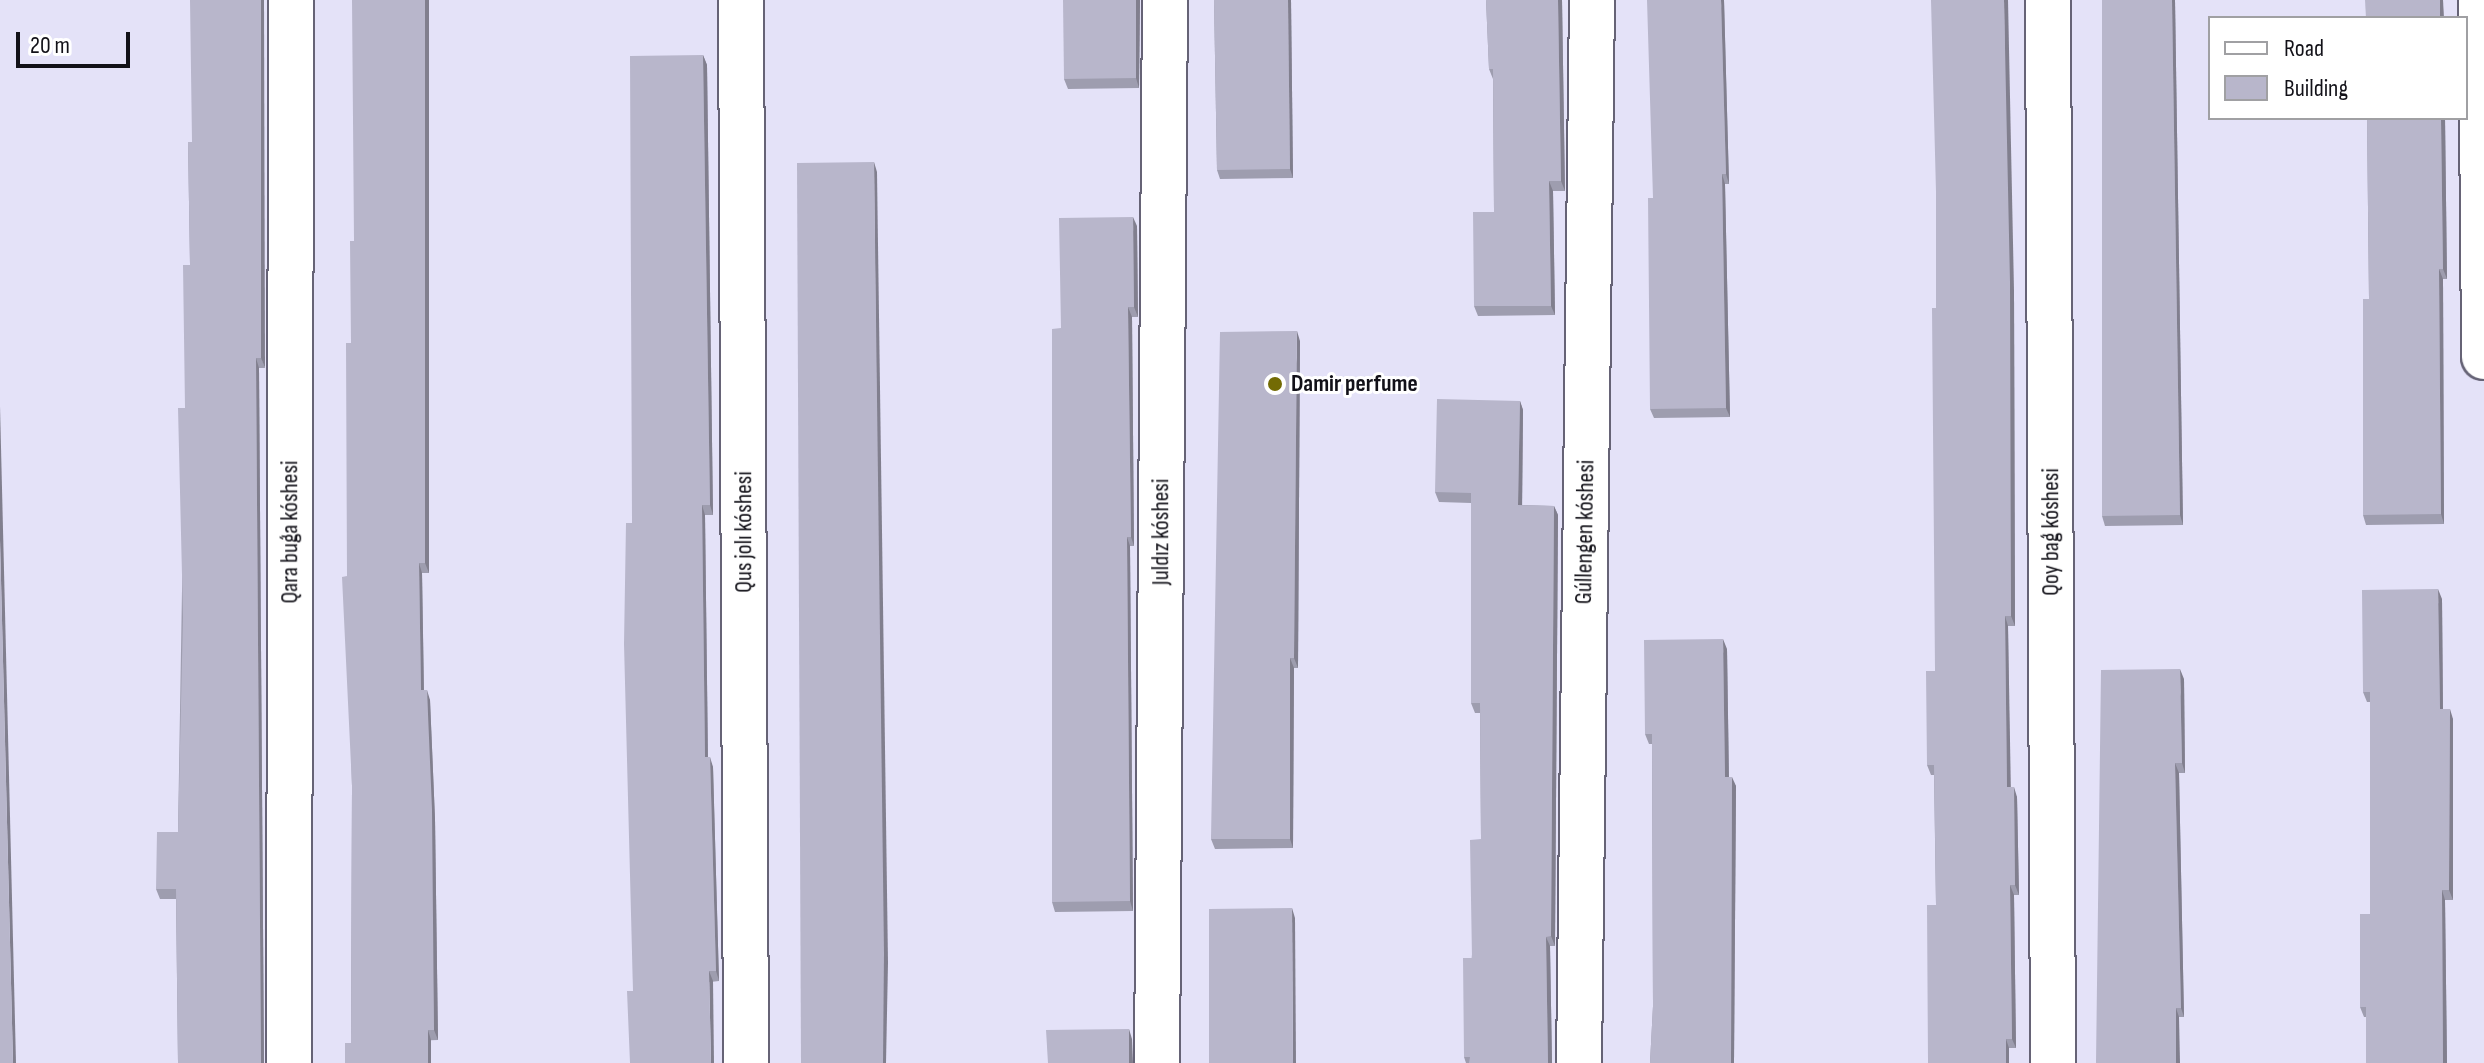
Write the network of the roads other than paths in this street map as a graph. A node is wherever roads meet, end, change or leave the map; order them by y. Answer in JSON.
{"nodes":[{"id":1,"x":291,"y":0,"type":"edge"},
{"id":2,"x":741,"y":0,"type":"edge"},
{"id":3,"x":1165,"y":0,"type":"edge"},
{"id":4,"x":1592,"y":0,"type":"edge"},
{"id":5,"x":2048,"y":0,"type":"edge"},
{"id":6,"x":2481,"y":0,"type":"edge"},
{"id":7,"x":2484,"y":357,"type":"edge"},
{"id":8,"x":289,"y":1063,"type":"edge"},
{"id":9,"x":746,"y":1063,"type":"edge"},
{"id":10,"x":1157,"y":1063,"type":"edge"},
{"id":11,"x":1579,"y":1063,"type":"edge"},
{"id":12,"x":2053,"y":1063,"type":"edge"}],
"edges":[{"from":1,"to":8,"type":"street","name":"Qara buǵa kóshesi"},
{"from":2,"to":9,"type":"street","name":"Qus jolı kóshesi"},
{"from":3,"to":10,"type":"street","name":"Juldız kóshesi"},
{"from":4,"to":11,"type":"street","name":"Gúllengen kóshesi"},
{"from":5,"to":12,"type":"street","name":"Qoy baǵ kóshesi"},
{"from":6,"to":7,"type":"street"}]}
